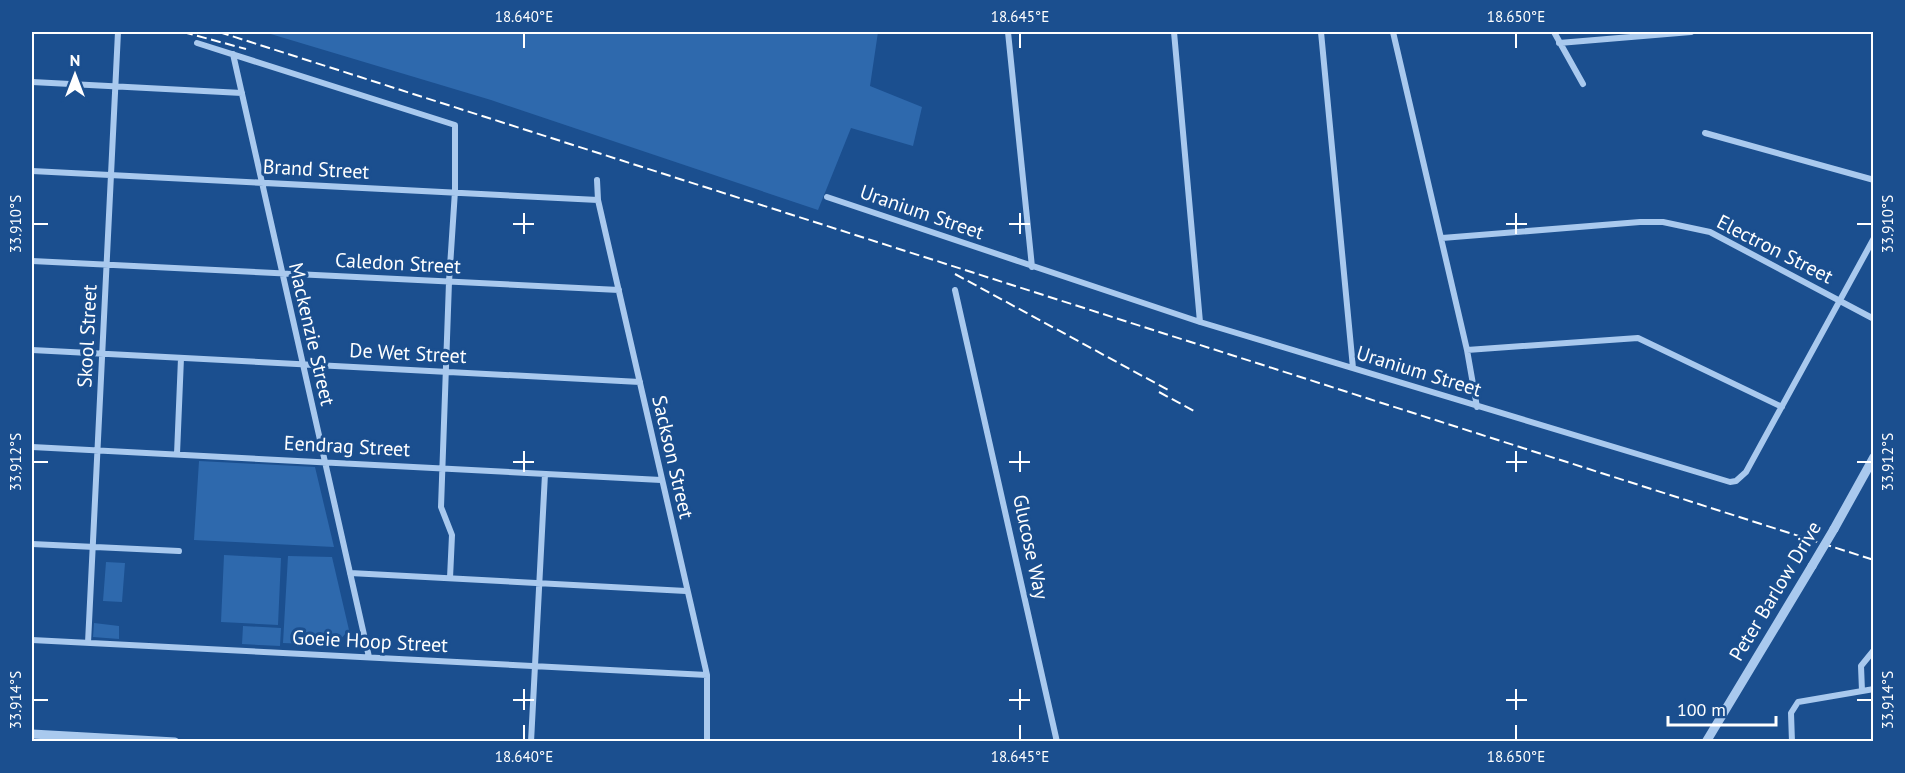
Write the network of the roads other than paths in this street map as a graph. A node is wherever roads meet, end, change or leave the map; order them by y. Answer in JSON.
{"nodes":[{"id":1,"x":117,"y":32,"type":"edge"},
{"id":2,"x":1008,"y":32,"type":"edge"},
{"id":3,"x":1174,"y":32,"type":"edge"},
{"id":4,"x":1321,"y":32,"type":"edge"},
{"id":5,"x":1393,"y":32,"type":"edge"},
{"id":6,"x":1554,"y":32,"type":"edge"},
{"id":7,"x":1691,"y":32,"type":"edge"},
{"id":8,"x":197,"y":43,"type":"dead end"},
{"id":9,"x":1559,"y":43,"type":"junction"},
{"id":10,"x":233,"y":54,"type":"junction"},
{"id":11,"x":32,"y":82,"type":"edge"},
{"id":12,"x":1582,"y":84,"type":"dead end"},
{"id":13,"x":116,"y":86,"type":"junction"},
{"id":14,"x":242,"y":93,"type":"junction"},
{"id":15,"x":1705,"y":133,"type":"dead end"},
{"id":16,"x":32,"y":171,"type":"edge"},
{"id":17,"x":112,"y":175,"type":"junction"},
{"id":18,"x":597,"y":180,"type":"dead end"},
{"id":19,"x":1874,"y":180,"type":"edge"},
{"id":20,"x":261,"y":183,"type":"junction"},
{"id":21,"x":455,"y":191,"type":"junction"},
{"id":22,"x":827,"y":197,"type":"dead end"},
{"id":23,"x":598,"y":200,"type":"junction"},
{"id":24,"x":1442,"y":238,"type":"junction"},
{"id":25,"x":1874,"y":238,"type":"edge"},
{"id":26,"x":32,"y":261,"type":"edge"},
{"id":27,"x":107,"y":265,"type":"junction"},
{"id":28,"x":1032,"y":267,"type":"junction"},
{"id":29,"x":281,"y":274,"type":"junction"},
{"id":30,"x":449,"y":282,"type":"junction"},
{"id":31,"x":619,"y":290,"type":"junction"},
{"id":32,"x":955,"y":290,"type":"dead end"},
{"id":33,"x":1840,"y":301,"type":"junction"},
{"id":34,"x":1874,"y":319,"type":"edge"},
{"id":35,"x":1200,"y":322,"type":"junction"},
{"id":36,"x":32,"y":350,"type":"edge"},
{"id":37,"x":1467,"y":350,"type":"junction"},
{"id":38,"x":102,"y":354,"type":"junction"},
{"id":39,"x":181,"y":358,"type":"junction"},
{"id":40,"x":303,"y":363,"type":"junction"},
{"id":41,"x":1353,"y":368,"type":"junction"},
{"id":42,"x":446,"y":372,"type":"junction"},
{"id":43,"x":640,"y":382,"type":"junction"},
{"id":44,"x":1478,"y":407,"type":"junction"},
{"id":45,"x":1782,"y":407,"type":"junction"},
{"id":46,"x":32,"y":447,"type":"edge"},
{"id":47,"x":98,"y":450,"type":"junction"},
{"id":48,"x":177,"y":454,"type":"junction"},
{"id":49,"x":1874,"y":457,"type":"edge"},
{"id":50,"x":324,"y":462,"type":"junction"},
{"id":51,"x":442,"y":468,"type":"junction"},
{"id":52,"x":545,"y":474,"type":"junction"},
{"id":53,"x":661,"y":480,"type":"junction"},
{"id":54,"x":32,"y":543,"type":"edge"},
{"id":55,"x":93,"y":547,"type":"junction"},
{"id":56,"x":179,"y":551,"type":"dead end"},
{"id":57,"x":350,"y":573,"type":"junction"},
{"id":58,"x":450,"y":579,"type":"junction"},
{"id":59,"x":540,"y":583,"type":"junction"},
{"id":60,"x":686,"y":591,"type":"junction"},
{"id":61,"x":32,"y":640,"type":"edge"},
{"id":62,"x":88,"y":643,"type":"junction"},
{"id":63,"x":1874,"y":650,"type":"edge"},
{"id":64,"x":369,"y":657,"type":"junction"},
{"id":65,"x":534,"y":666,"type":"junction"},
{"id":66,"x":707,"y":675,"type":"junction"},
{"id":67,"x":1874,"y":689,"type":"edge"},
{"id":68,"x":1862,"y":691,"type":"junction"},
{"id":69,"x":32,"y":734,"type":"edge"},
{"id":70,"x":140,"y":741,"type":"edge"},
{"id":71,"x":175,"y":741,"type":"edge"},
{"id":72,"x":531,"y":741,"type":"edge"},
{"id":73,"x":707,"y":741,"type":"edge"},
{"id":74,"x":1057,"y":741,"type":"edge"},
{"id":75,"x":1706,"y":741,"type":"edge"},
{"id":76,"x":1792,"y":741,"type":"edge"}],
"edges":[{"from":1,"to":13,"type":"street","name":"Skool Street"},
{"from":2,"to":28,"type":"street"},
{"from":3,"to":35,"type":"street"},
{"from":4,"to":41,"type":"street"},
{"from":5,"to":24,"type":"street"},
{"from":6,"to":9,"type":"street"},
{"from":7,"to":9,"type":"street"},
{"from":8,"to":10,"type":"street"},
{"from":9,"to":12,"type":"street"},
{"from":10,"to":14,"type":"street","name":"Mackenzie Street"},
{"from":10,"to":21,"type":"street"},
{"from":11,"to":13,"type":"street"},
{"from":13,"to":14,"type":"street"},
{"from":13,"to":17,"type":"street","name":"Skool Street"},
{"from":14,"to":20,"type":"street","name":"Mackenzie Street"},
{"from":15,"to":19,"type":"street"},
{"from":16,"to":17,"type":"street","name":"Brand Street"},
{"from":17,"to":20,"type":"street","name":"Brand Street"},
{"from":17,"to":27,"type":"street","name":"Skool Street"},
{"from":18,"to":23,"type":"street","name":"Sackson Street"},
{"from":20,"to":21,"type":"street","name":"Brand Street"},
{"from":20,"to":29,"type":"street","name":"Mackenzie Street"},
{"from":21,"to":23,"type":"street","name":"Brand Street"},
{"from":21,"to":30,"type":"street"},
{"from":22,"to":28,"type":"street","name":"Uranium Street"},
{"from":23,"to":31,"type":"street","name":"Sackson Street"},
{"from":24,"to":33,"type":"street","name":"Electron Street"},
{"from":24,"to":37,"type":"street"},
{"from":25,"to":33,"type":"street","name":"Uranium Street"},
{"from":26,"to":27,"type":"street","name":"Caledon Street"},
{"from":27,"to":29,"type":"street","name":"Caledon Street"},
{"from":27,"to":38,"type":"street","name":"Skool Street"},
{"from":28,"to":35,"type":"street","name":"Uranium Street"},
{"from":29,"to":30,"type":"street","name":"Caledon Street"},
{"from":29,"to":40,"type":"street","name":"Mackenzie Street"},
{"from":30,"to":31,"type":"street","name":"Caledon Street"},
{"from":30,"to":42,"type":"street"},
{"from":31,"to":43,"type":"street","name":"Sackson Street"},
{"from":32,"to":74,"type":"street","name":"Glucose Way"},
{"from":33,"to":34,"type":"street","name":"Electron Street"},
{"from":33,"to":45,"type":"street","name":"Uranium Street"},
{"from":35,"to":41,"type":"street","name":"Uranium Street"},
{"from":36,"to":38,"type":"street","name":"De Wet Street"},
{"from":37,"to":44,"type":"street"},
{"from":37,"to":45,"type":"street"},
{"from":38,"to":39,"type":"street","name":"De Wet Street"},
{"from":38,"to":47,"type":"street","name":"Skool Street"},
{"from":39,"to":40,"type":"street","name":"De Wet Street"},
{"from":39,"to":48,"type":"street"},
{"from":40,"to":42,"type":"street","name":"De Wet Street"},
{"from":40,"to":50,"type":"street","name":"Mackenzie Street"},
{"from":41,"to":44,"type":"street","name":"Uranium Street"},
{"from":42,"to":43,"type":"street","name":"De Wet Street"},
{"from":42,"to":51,"type":"street"},
{"from":43,"to":53,"type":"street","name":"Sackson Street"},
{"from":44,"to":45,"type":"street","name":"Uranium Street"},
{"from":46,"to":47,"type":"street","name":"Eendrag Street"},
{"from":47,"to":48,"type":"street","name":"Eendrag Street"},
{"from":47,"to":55,"type":"street","name":"Skool Street"},
{"from":48,"to":50,"type":"street","name":"Eendrag Street"},
{"from":49,"to":75,"type":"street","name":"Peter Barlow Drive","bridge":true},
{"from":50,"to":51,"type":"street","name":"Eendrag Street"},
{"from":50,"to":57,"type":"street","name":"Mackenzie Street"},
{"from":51,"to":52,"type":"street","name":"Eendrag Street"},
{"from":51,"to":58,"type":"street"},
{"from":52,"to":53,"type":"street","name":"Eendrag Street"},
{"from":52,"to":59,"type":"street"},
{"from":53,"to":60,"type":"street","name":"Sackson Street"},
{"from":54,"to":55,"type":"street"},
{"from":55,"to":56,"type":"street"},
{"from":55,"to":62,"type":"street","name":"Skool Street"},
{"from":57,"to":58,"type":"street"},
{"from":57,"to":64,"type":"street","name":"Mackenzie Street"},
{"from":58,"to":59,"type":"street"},
{"from":59,"to":60,"type":"street"},
{"from":59,"to":65,"type":"street"},
{"from":60,"to":66,"type":"street","name":"Sackson Street"},
{"from":61,"to":62,"type":"street","name":"Goeie Hoop Street"},
{"from":62,"to":64,"type":"street","name":"Goeie Hoop Street"},
{"from":63,"to":68,"type":"street"},
{"from":64,"to":65,"type":"street","name":"Goeie Hoop Street"},
{"from":65,"to":66,"type":"street","name":"Goeie Hoop Street"},
{"from":65,"to":72,"type":"street"},
{"from":66,"to":73,"type":"street","name":"Sackson Street"},
{"from":67,"to":68,"type":"street"},
{"from":68,"to":76,"type":"street"},
{"from":69,"to":70,"type":"street"},
{"from":70,"to":71,"type":"street"}]}
